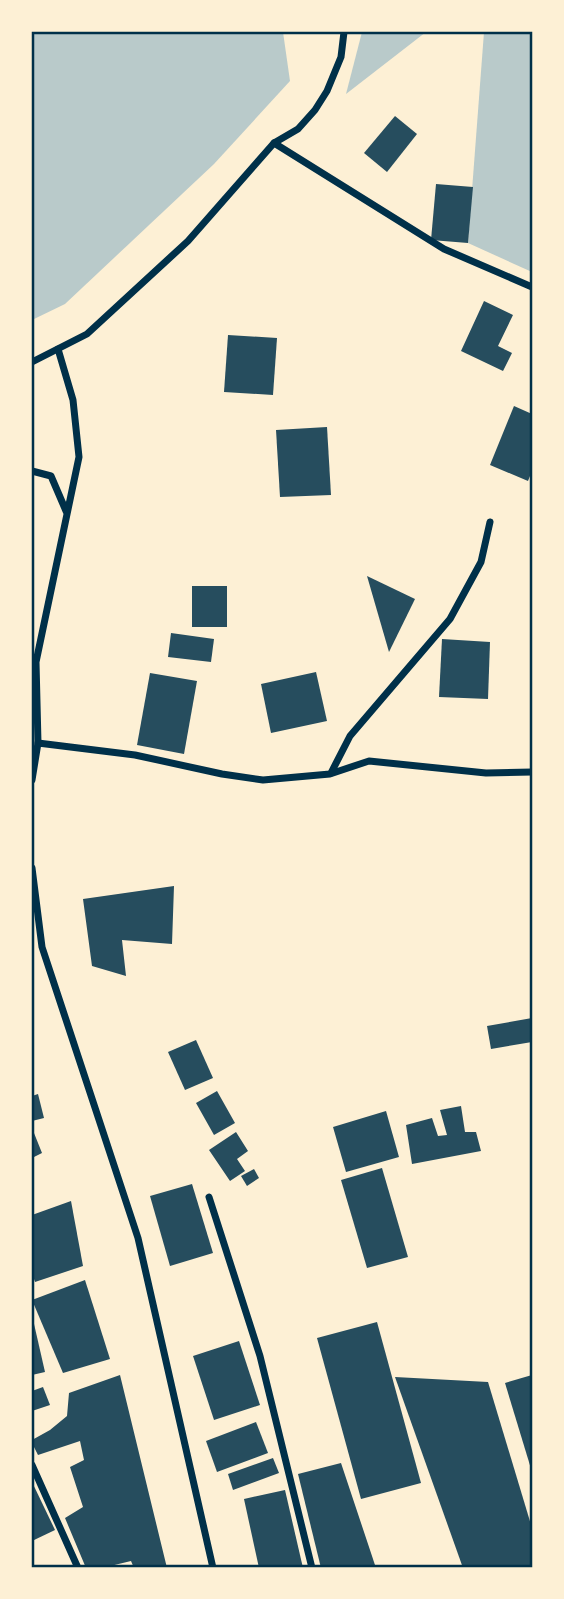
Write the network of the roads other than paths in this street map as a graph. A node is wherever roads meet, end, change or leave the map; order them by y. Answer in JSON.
{"nodes":[{"id":1,"x":344,"y":32,"type":"edge"},
{"id":2,"x":274,"y":143,"type":"junction"},
{"id":3,"x":533,"y":287,"type":"edge"},
{"id":4,"x":58,"y":349,"type":"junction"},
{"id":5,"x":32,"y":362,"type":"edge"},
{"id":6,"x":32,"y":471,"type":"edge"},
{"id":7,"x":66,"y":511,"type":"junction"},
{"id":8,"x":490,"y":522,"type":"dead end"},
{"id":9,"x":38,"y":743,"type":"junction"},
{"id":10,"x":533,"y":772,"type":"edge"},
{"id":11,"x":330,"y":774,"type":"junction"},
{"id":12,"x":32,"y":780,"type":"edge"},
{"id":13,"x":32,"y":868,"type":"edge"},
{"id":14,"x":209,"y":1197,"type":"dead end"},
{"id":15,"x":32,"y":1465,"type":"edge"},
{"id":16,"x":78,"y":1567,"type":"edge"},
{"id":17,"x":213,"y":1567,"type":"edge"},
{"id":18,"x":312,"y":1567,"type":"edge"}],
"edges":[{"from":1,"to":2,"type":"street"},
{"from":2,"to":3,"type":"street"},
{"from":2,"to":4,"type":"street"},
{"from":4,"to":5,"type":"street"},
{"from":4,"to":7,"type":"street"},
{"from":6,"to":7,"type":"street"},
{"from":7,"to":9,"type":"street"},
{"from":8,"to":11,"type":"street"},
{"from":9,"to":11,"type":"street"},
{"from":9,"to":12,"type":"street"},
{"from":10,"to":11,"type":"street"},
{"from":13,"to":17,"type":"street"},
{"from":14,"to":18,"type":"street"},
{"from":15,"to":16,"type":"street"}]}
